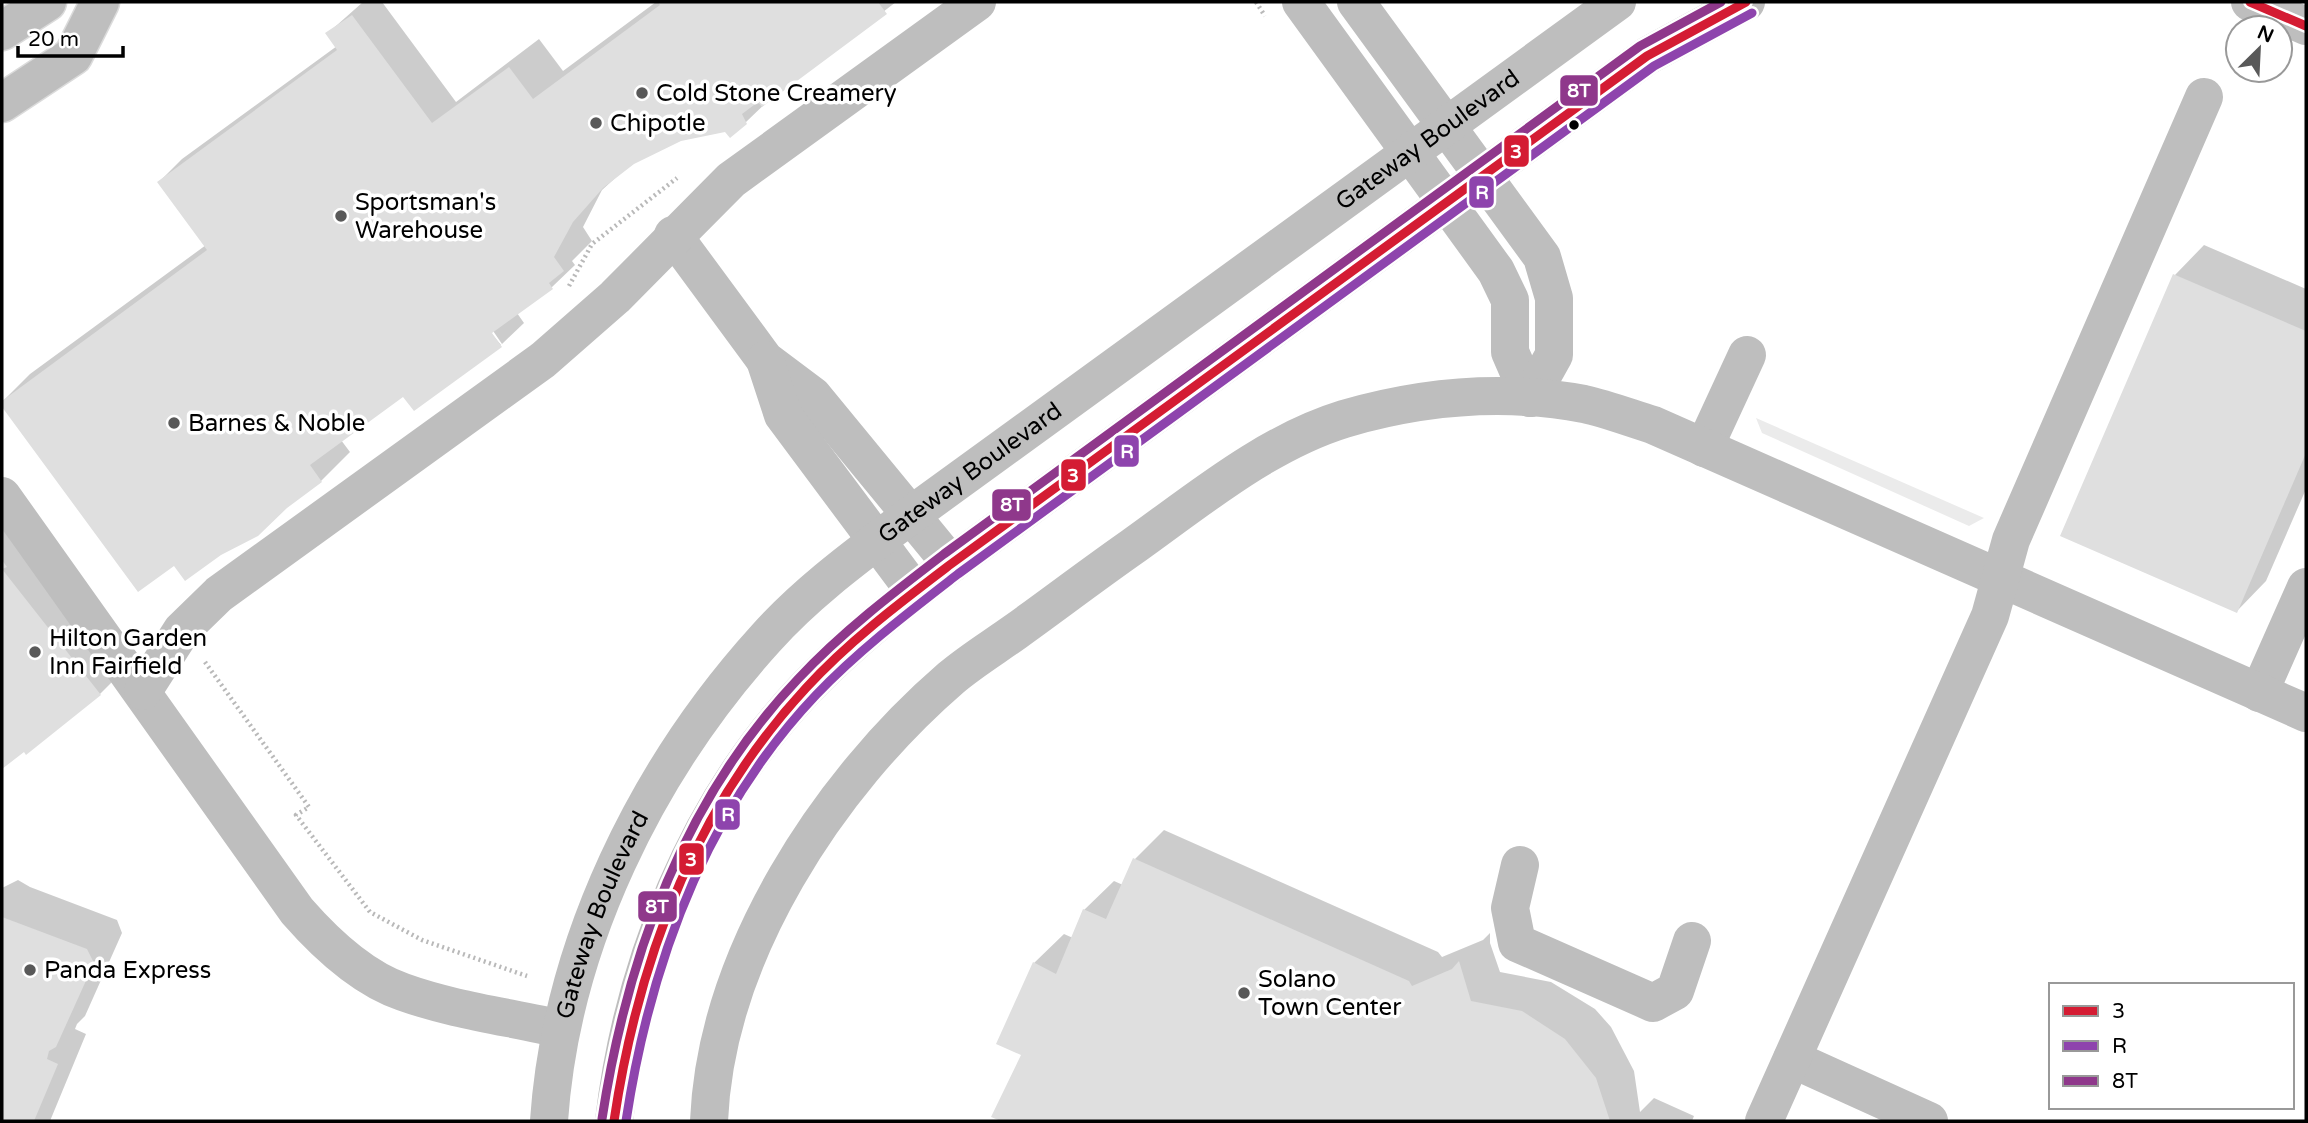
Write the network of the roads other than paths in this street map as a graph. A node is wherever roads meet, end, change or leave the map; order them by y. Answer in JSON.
{"nodes":[{"id":1,"x":47,"y":2,"type":"edge"},
{"id":2,"x":100,"y":2,"type":"edge"},
{"id":3,"x":977,"y":2,"type":"edge"},
{"id":4,"x":1301,"y":2,"type":"edge"},
{"id":5,"x":1356,"y":2,"type":"edge"},
{"id":6,"x":1617,"y":2,"type":"edge"},
{"id":7,"x":1746,"y":2,"type":"edge"},
{"id":8,"x":2250,"y":2,"type":"edge"},
{"id":9,"x":2306,"y":26,"type":"edge"},
{"id":10,"x":2,"y":30,"type":"edge"},
{"id":11,"x":2204,"y":97,"type":"dead end"},
{"id":12,"x":2,"y":103,"type":"edge"},
{"id":13,"x":1446,"y":125,"type":"junction"},
{"id":14,"x":1410,"y":151,"type":"junction"},
{"id":15,"x":1484,"y":177,"type":"junction"},
{"id":16,"x":1448,"y":205,"type":"junction"},
{"id":17,"x":673,"y":235,"type":"junction"},
{"id":18,"x":1747,"y":355,"type":"dead end"},
{"id":19,"x":765,"y":360,"type":"junction"},
{"id":20,"x":1530,"y":398,"type":"junction"},
{"id":21,"x":1704,"y":448,"type":"junction"},
{"id":22,"x":2,"y":496,"type":"edge"},
{"id":23,"x":911,"y":515,"type":"junction"},
{"id":24,"x":875,"y":542,"type":"junction"},
{"id":25,"x":951,"y":564,"type":"junction"},
{"id":26,"x":2000,"y":579,"type":"junction"},
{"id":27,"x":2306,"y":587,"type":"edge"},
{"id":28,"x":915,"y":592,"type":"junction"},
{"id":29,"x":143,"y":691,"type":"junction"},
{"id":30,"x":2259,"y":693,"type":"junction"},
{"id":31,"x":2304,"y":707,"type":"edge"},
{"id":32,"x":1520,"y":865,"type":"dead end"},
{"id":33,"x":1692,"y":941,"type":"dead end"},
{"id":34,"x":561,"y":1029,"type":"junction"},
{"id":35,"x":1792,"y":1059,"type":"junction"},
{"id":36,"x":1885,"y":1112,"type":"edge"},
{"id":37,"x":549,"y":1121,"type":"edge"},
{"id":38,"x":614,"y":1121,"type":"edge"},
{"id":39,"x":709,"y":1121,"type":"edge"},
{"id":40,"x":1764,"y":1121,"type":"edge"},
{"id":41,"x":1929,"y":1121,"type":"edge"}],
"edges":[{"from":1,"to":10,"type":"main road"},
{"from":2,"to":12,"type":"main road"},
{"from":3,"to":17,"type":"main road"},
{"from":4,"to":14,"type":"main road"},
{"from":5,"to":13,"type":"main road"},
{"from":6,"to":13,"type":"main road","name":"Gateway Boulevard"},
{"from":7,"to":15,"type":"main road"},
{"from":8,"to":9,"type":"main road"},
{"from":11,"to":26,"type":"main road"},
{"from":13,"to":14,"type":"main road","name":"Gateway Boulevard"},
{"from":13,"to":15,"type":"main road"},
{"from":14,"to":16,"type":"main road"},
{"from":14,"to":23,"type":"main road","name":"Gateway Boulevard"},
{"from":15,"to":16,"type":"main road"},
{"from":15,"to":20,"type":"main road"},
{"from":16,"to":20,"type":"main road"},
{"from":16,"to":25,"type":"main road"},
{"from":17,"to":19,"type":"main road"},
{"from":17,"to":29,"type":"main road"},
{"from":18,"to":21,"type":"main road"},
{"from":19,"to":23,"type":"main road"},
{"from":19,"to":24,"type":"main road"},
{"from":20,"to":21,"type":"main road"},
{"from":20,"to":39,"type":"main road"},
{"from":21,"to":26,"type":"main road"},
{"from":22,"to":29,"type":"main road"},
{"from":23,"to":24,"type":"main road","name":"Gateway Boulevard"},
{"from":23,"to":25,"type":"main road"},
{"from":24,"to":28,"type":"main road"},
{"from":24,"to":34,"type":"main road","name":"Gateway Boulevard"},
{"from":25,"to":28,"type":"main road"},
{"from":26,"to":30,"type":"main road"},
{"from":26,"to":35,"type":"main road"},
{"from":27,"to":30,"type":"main road"},
{"from":28,"to":38,"type":"main road"},
{"from":29,"to":34,"type":"main road"},
{"from":30,"to":31,"type":"main road"},
{"from":32,"to":33,"type":"main road"},
{"from":34,"to":37,"type":"main road","name":"Gateway Boulevard"},
{"from":35,"to":36,"type":"main road"},
{"from":35,"to":40,"type":"main road"},
{"from":36,"to":41,"type":"main road"}]}
